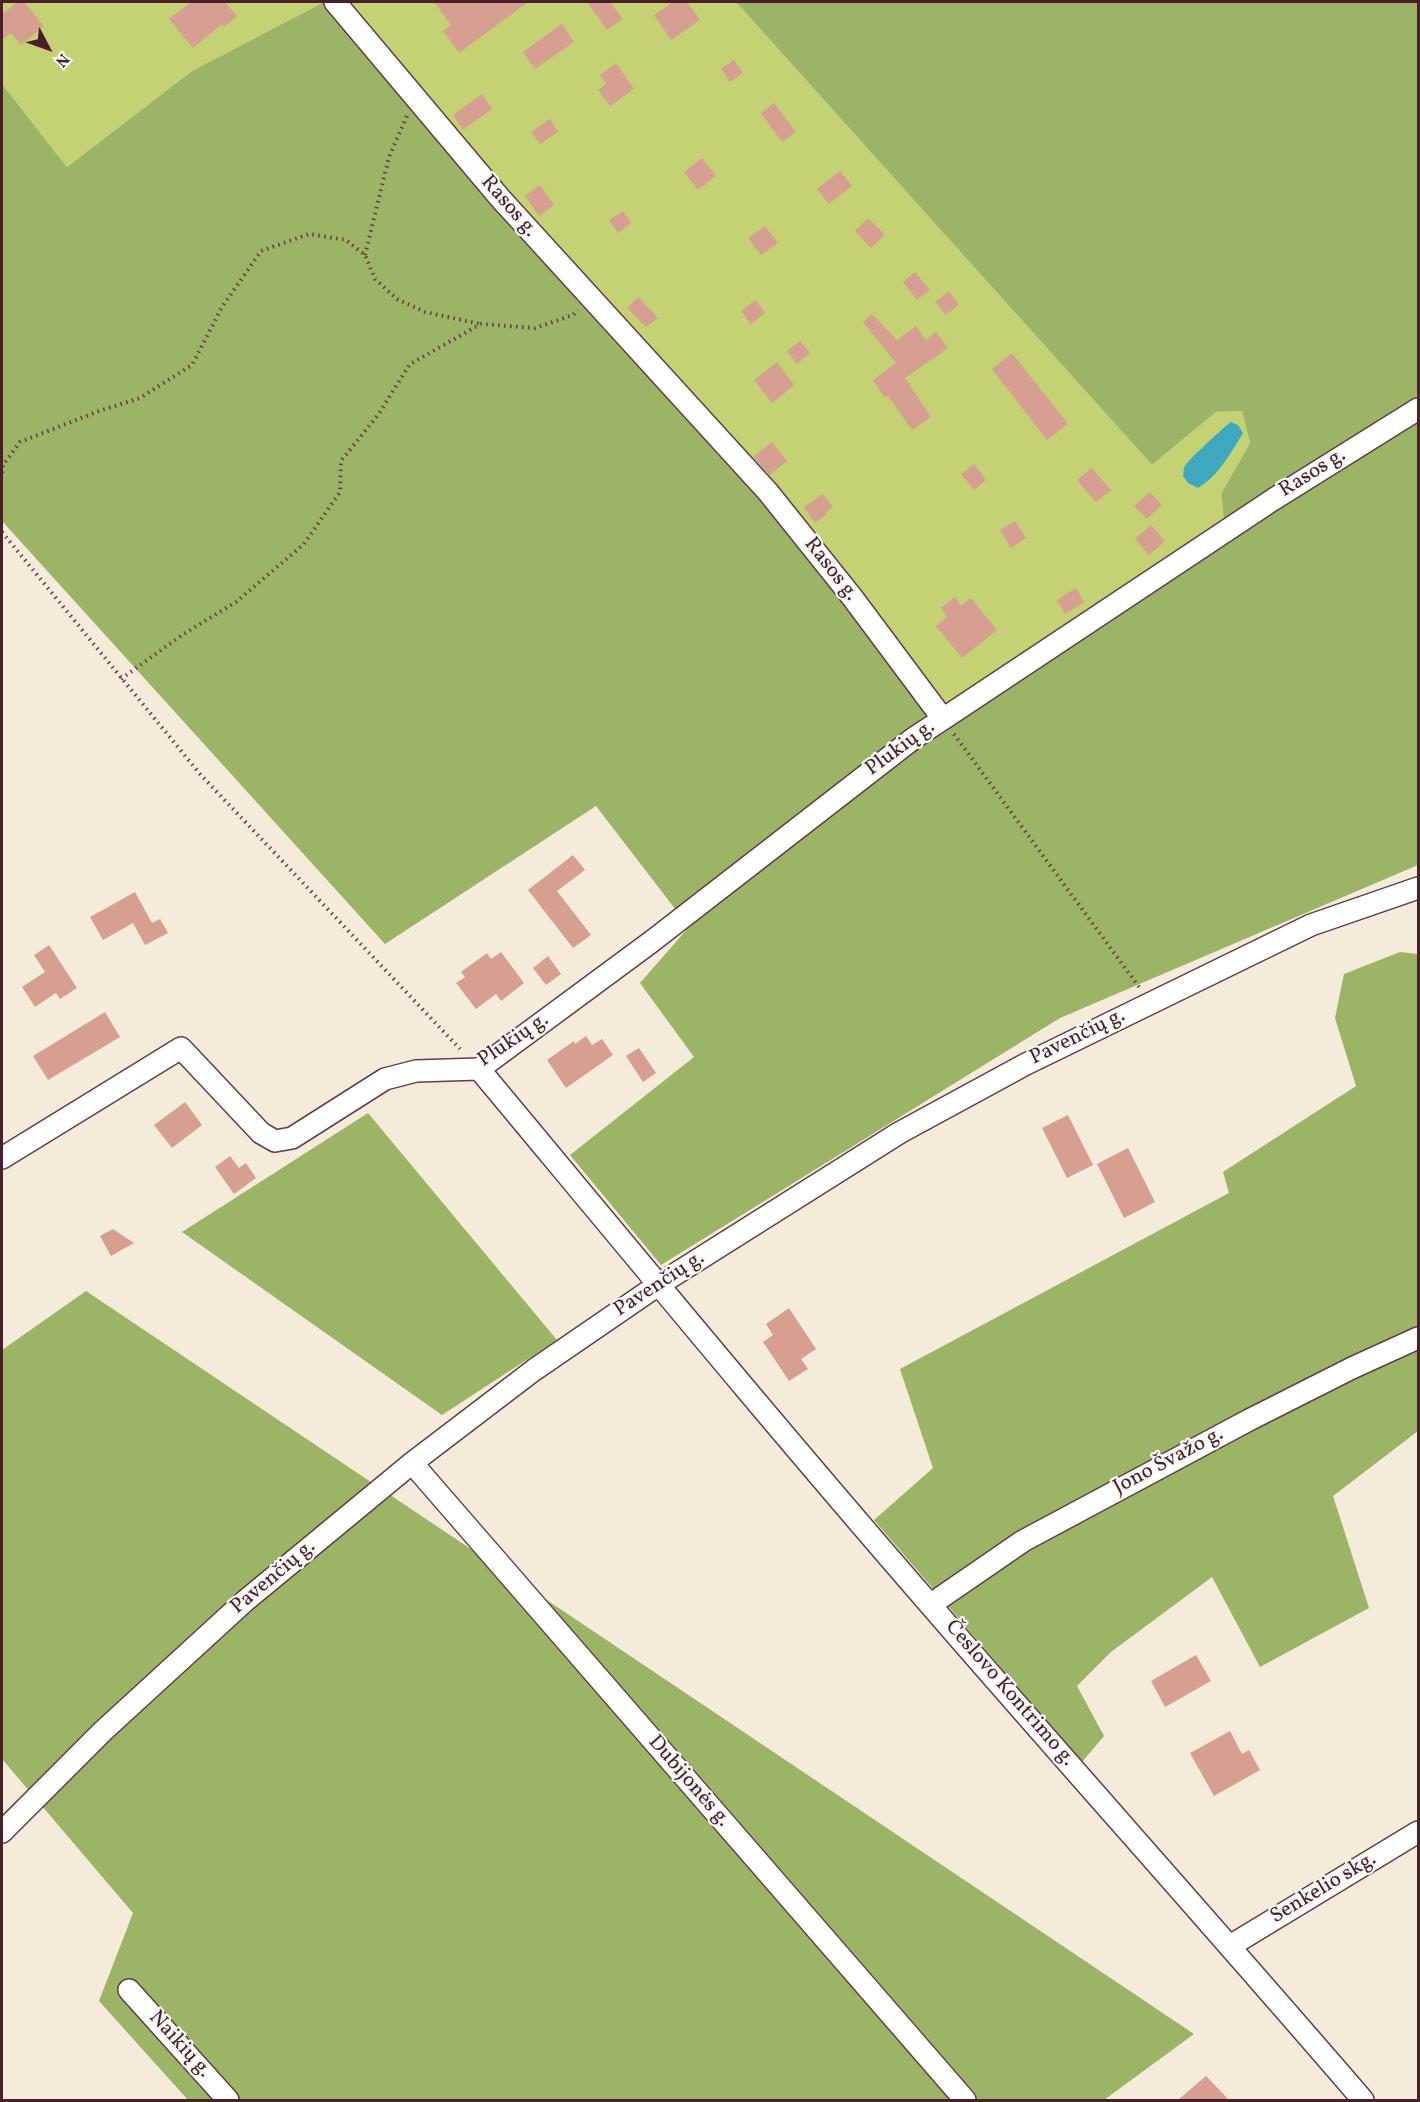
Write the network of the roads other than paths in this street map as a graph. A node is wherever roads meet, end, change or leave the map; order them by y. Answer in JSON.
{"nodes":[{"id":1,"x":335,"y":2,"type":"edge"},
{"id":2,"x":1419,"y":409,"type":"edge"},
{"id":3,"x":943,"y":719,"type":"junction"},
{"id":4,"x":1419,"y":888,"type":"edge"},
{"id":5,"x":479,"y":1069,"type":"junction"},
{"id":6,"x":2,"y":1158,"type":"edge"},
{"id":7,"x":658,"y":1285,"type":"junction"},
{"id":8,"x":1419,"y":1338,"type":"edge"},
{"id":9,"x":412,"y":1463,"type":"junction"},
{"id":10,"x":930,"y":1605,"type":"junction"},
{"id":11,"x":2,"y":1832,"type":"edge"},
{"id":12,"x":1419,"y":1832,"type":"edge"},
{"id":13,"x":1230,"y":1946,"type":"junction"},
{"id":14,"x":129,"y":1990,"type":"dead end"},
{"id":15,"x":228,"y":2100,"type":"edge"},
{"id":16,"x":965,"y":2100,"type":"edge"},
{"id":17,"x":1363,"y":2100,"type":"edge"}],
"edges":[{"from":1,"to":3,"type":"street","name":"Rasos g."},
{"from":2,"to":3,"type":"street","name":"Rasos g."},
{"from":3,"to":5,"type":"street","name":"Plukių g."},
{"from":4,"to":7,"type":"street","name":"Pavenčių g."},
{"from":5,"to":6,"type":"street","name":"Plukių g."},
{"from":5,"to":7,"type":"street","name":"Česlovo Kontrimo g."},
{"from":7,"to":9,"type":"street","name":"Pavenčių g."},
{"from":7,"to":10,"type":"street","name":"Česlovo Kontrimo g."},
{"from":8,"to":10,"type":"street","name":"Jono Švažo g."},
{"from":9,"to":11,"type":"street","name":"Pavenčių g."},
{"from":9,"to":16,"type":"street","name":"Dubijonės g."},
{"from":10,"to":13,"type":"street","name":"Česlovo Kontrimo g."},
{"from":12,"to":13,"type":"street","name":"Senkelio skg."},
{"from":13,"to":17,"type":"street","name":"Česlovo Kontrimo g."},
{"from":14,"to":15,"type":"street","name":"Naikių g."}]}
